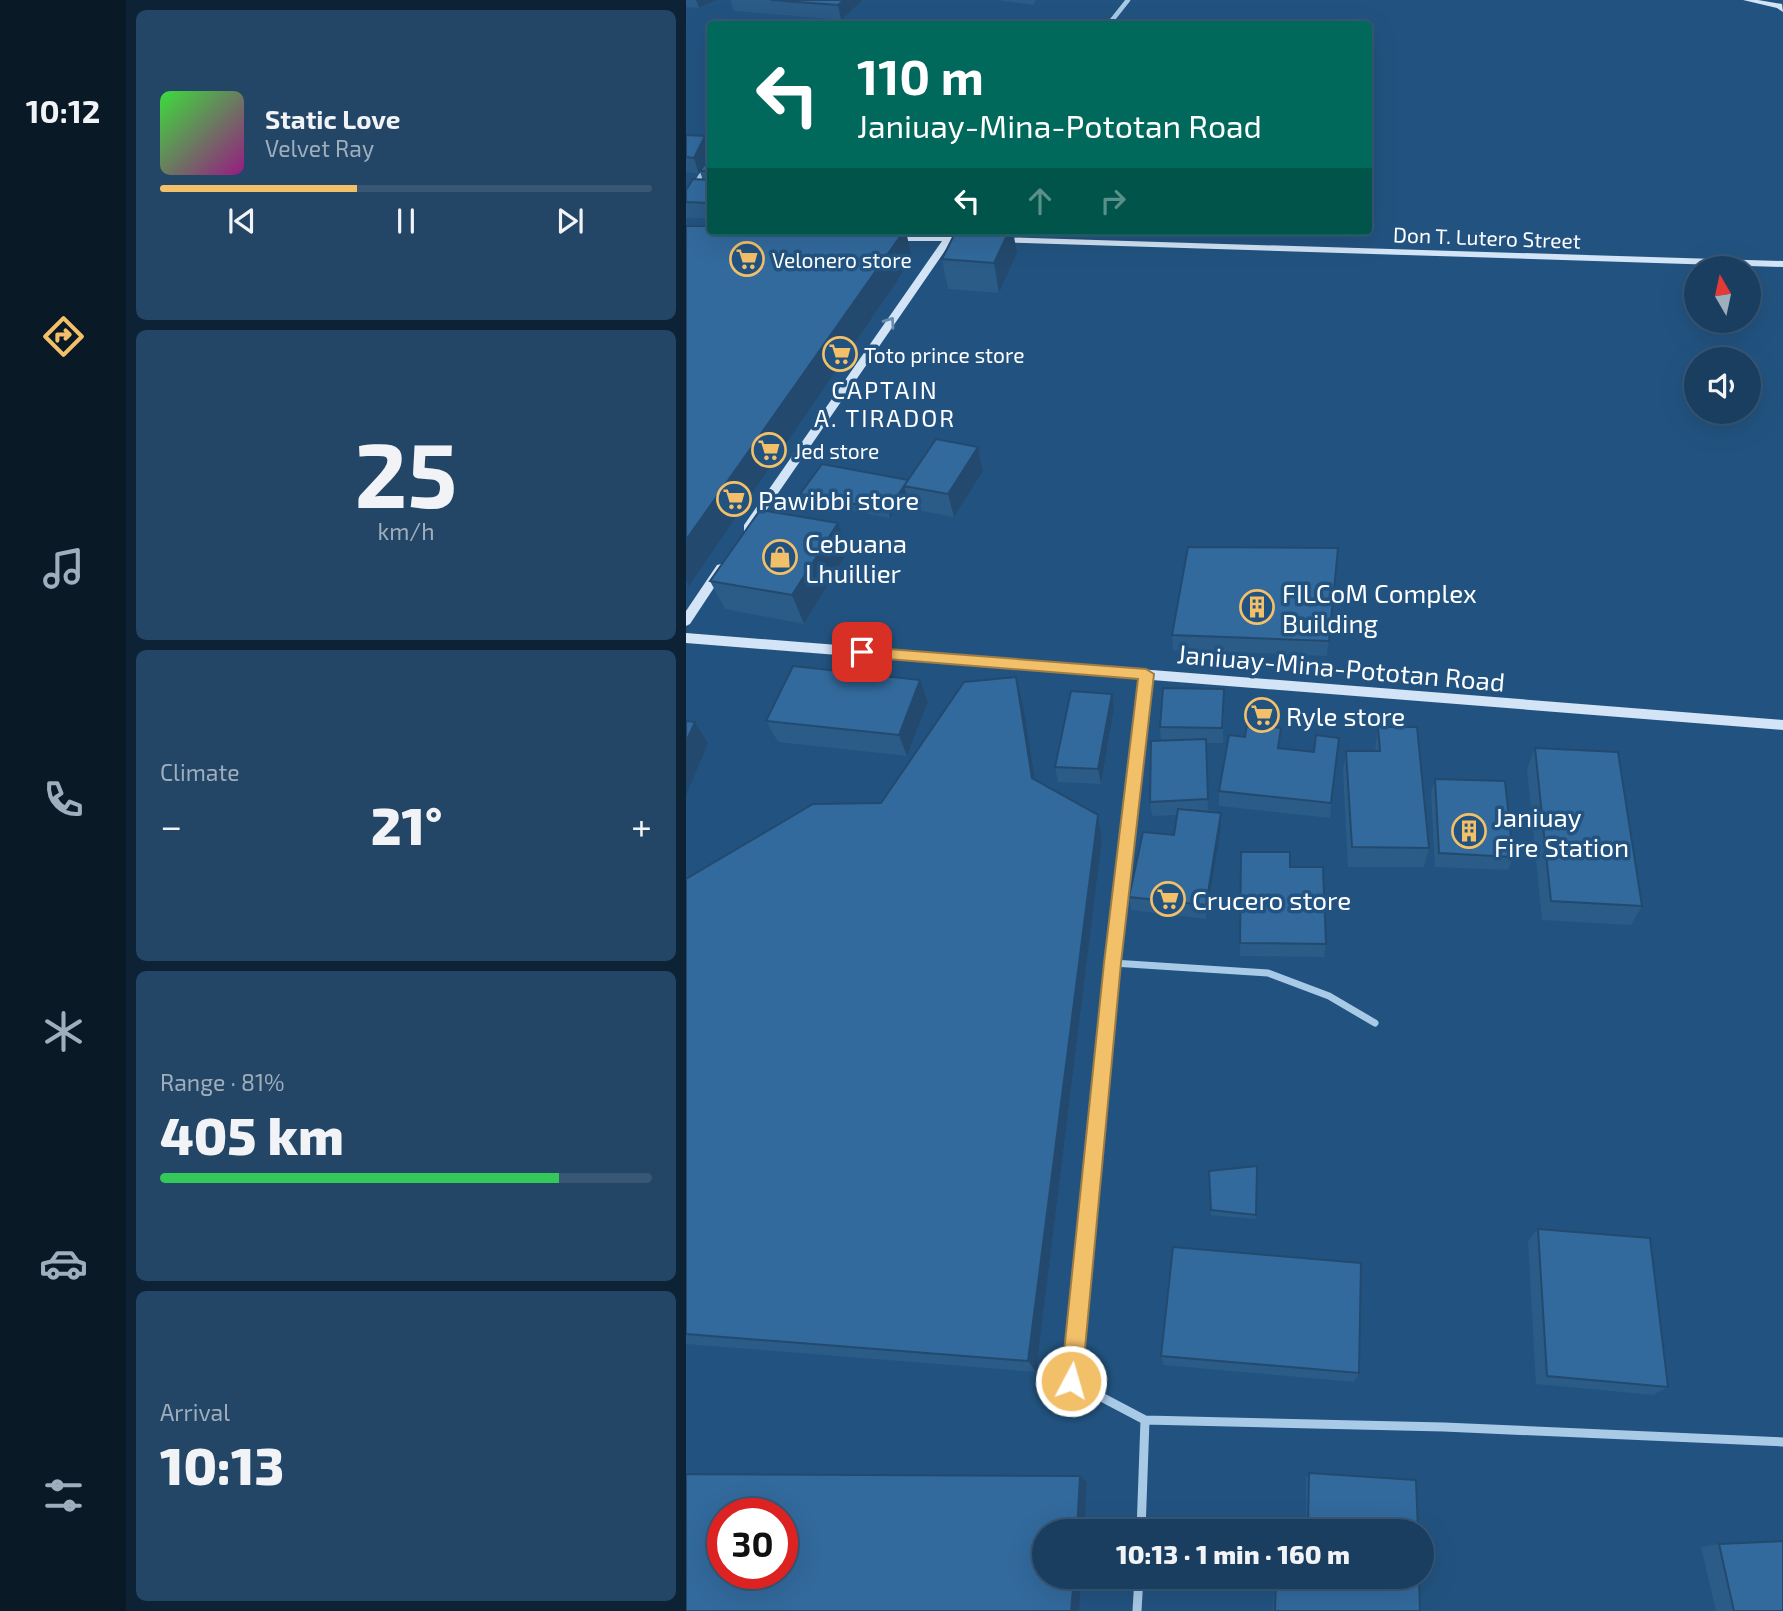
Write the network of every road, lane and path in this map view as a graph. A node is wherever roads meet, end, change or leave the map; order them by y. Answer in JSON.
{"nodes":[{"id":1,"x":1128,"y":0,"type":"edge"},
{"id":2,"x":1747,"y":0,"type":"edge"},
{"id":3,"x":1781,"y":8,"type":"edge"},
{"id":4,"x":1111,"y":21,"type":"edge"},
{"id":5,"x":707,"y":166,"type":"edge"},
{"id":6,"x":686,"y":199,"type":"edge"},
{"id":7,"x":951,"y":235,"type":"edge"},
{"id":8,"x":882,"y":238,"type":"edge"},
{"id":9,"x":976,"y":240,"type":"edge"},
{"id":10,"x":990,"y":240,"type":"edge"},
{"id":11,"x":1783,"y":264,"type":"edge"},
{"id":12,"x":740,"y":540,"type":"edge"},
{"id":13,"x":732,"y":552,"type":"edge"},
{"id":14,"x":686,"y":621,"type":"edge"},
{"id":15,"x":686,"y":638,"type":"edge"},
{"id":16,"x":1146,"y":674,"type":"junction"},
{"id":17,"x":1783,"y":725,"type":"edge"},
{"id":18,"x":1113,"y":963,"type":"junction"},
{"id":19,"x":1375,"y":1023,"type":"dead end"},
{"id":20,"x":1145,"y":1420,"type":"junction"},
{"id":21,"x":1783,"y":1442,"type":"edge"},
{"id":22,"x":1141,"y":1519,"type":"edge"},
{"id":23,"x":1138,"y":1589,"type":"edge"},
{"id":24,"x":1137,"y":1611,"type":"edge"}],
"edges":[{"from":1,"to":4,"type":"street"},
{"from":2,"to":3,"type":"main road"},
{"from":5,"to":6,"type":"street"},
{"from":7,"to":8,"type":"main road"},
{"from":7,"to":9,"type":"main road"},
{"from":12,"to":7,"type":"main road","one_way":true},
{"from":10,"to":11,"type":"main road","name":"Don T. Lutero Street"},
{"from":13,"to":14,"type":"main road"},
{"from":15,"to":16,"type":"main road","name":"Janiuay-Mina-Pototan Road"},
{"from":16,"to":17,"type":"main road","name":"Janiuay-Mina-Pototan Road"},
{"from":16,"to":18,"type":"street"},
{"from":18,"to":19,"type":"street"},
{"from":18,"to":20,"type":"street"},
{"from":20,"to":21,"type":"street"},
{"from":20,"to":22,"type":"street"},
{"from":23,"to":24,"type":"street"}]}
